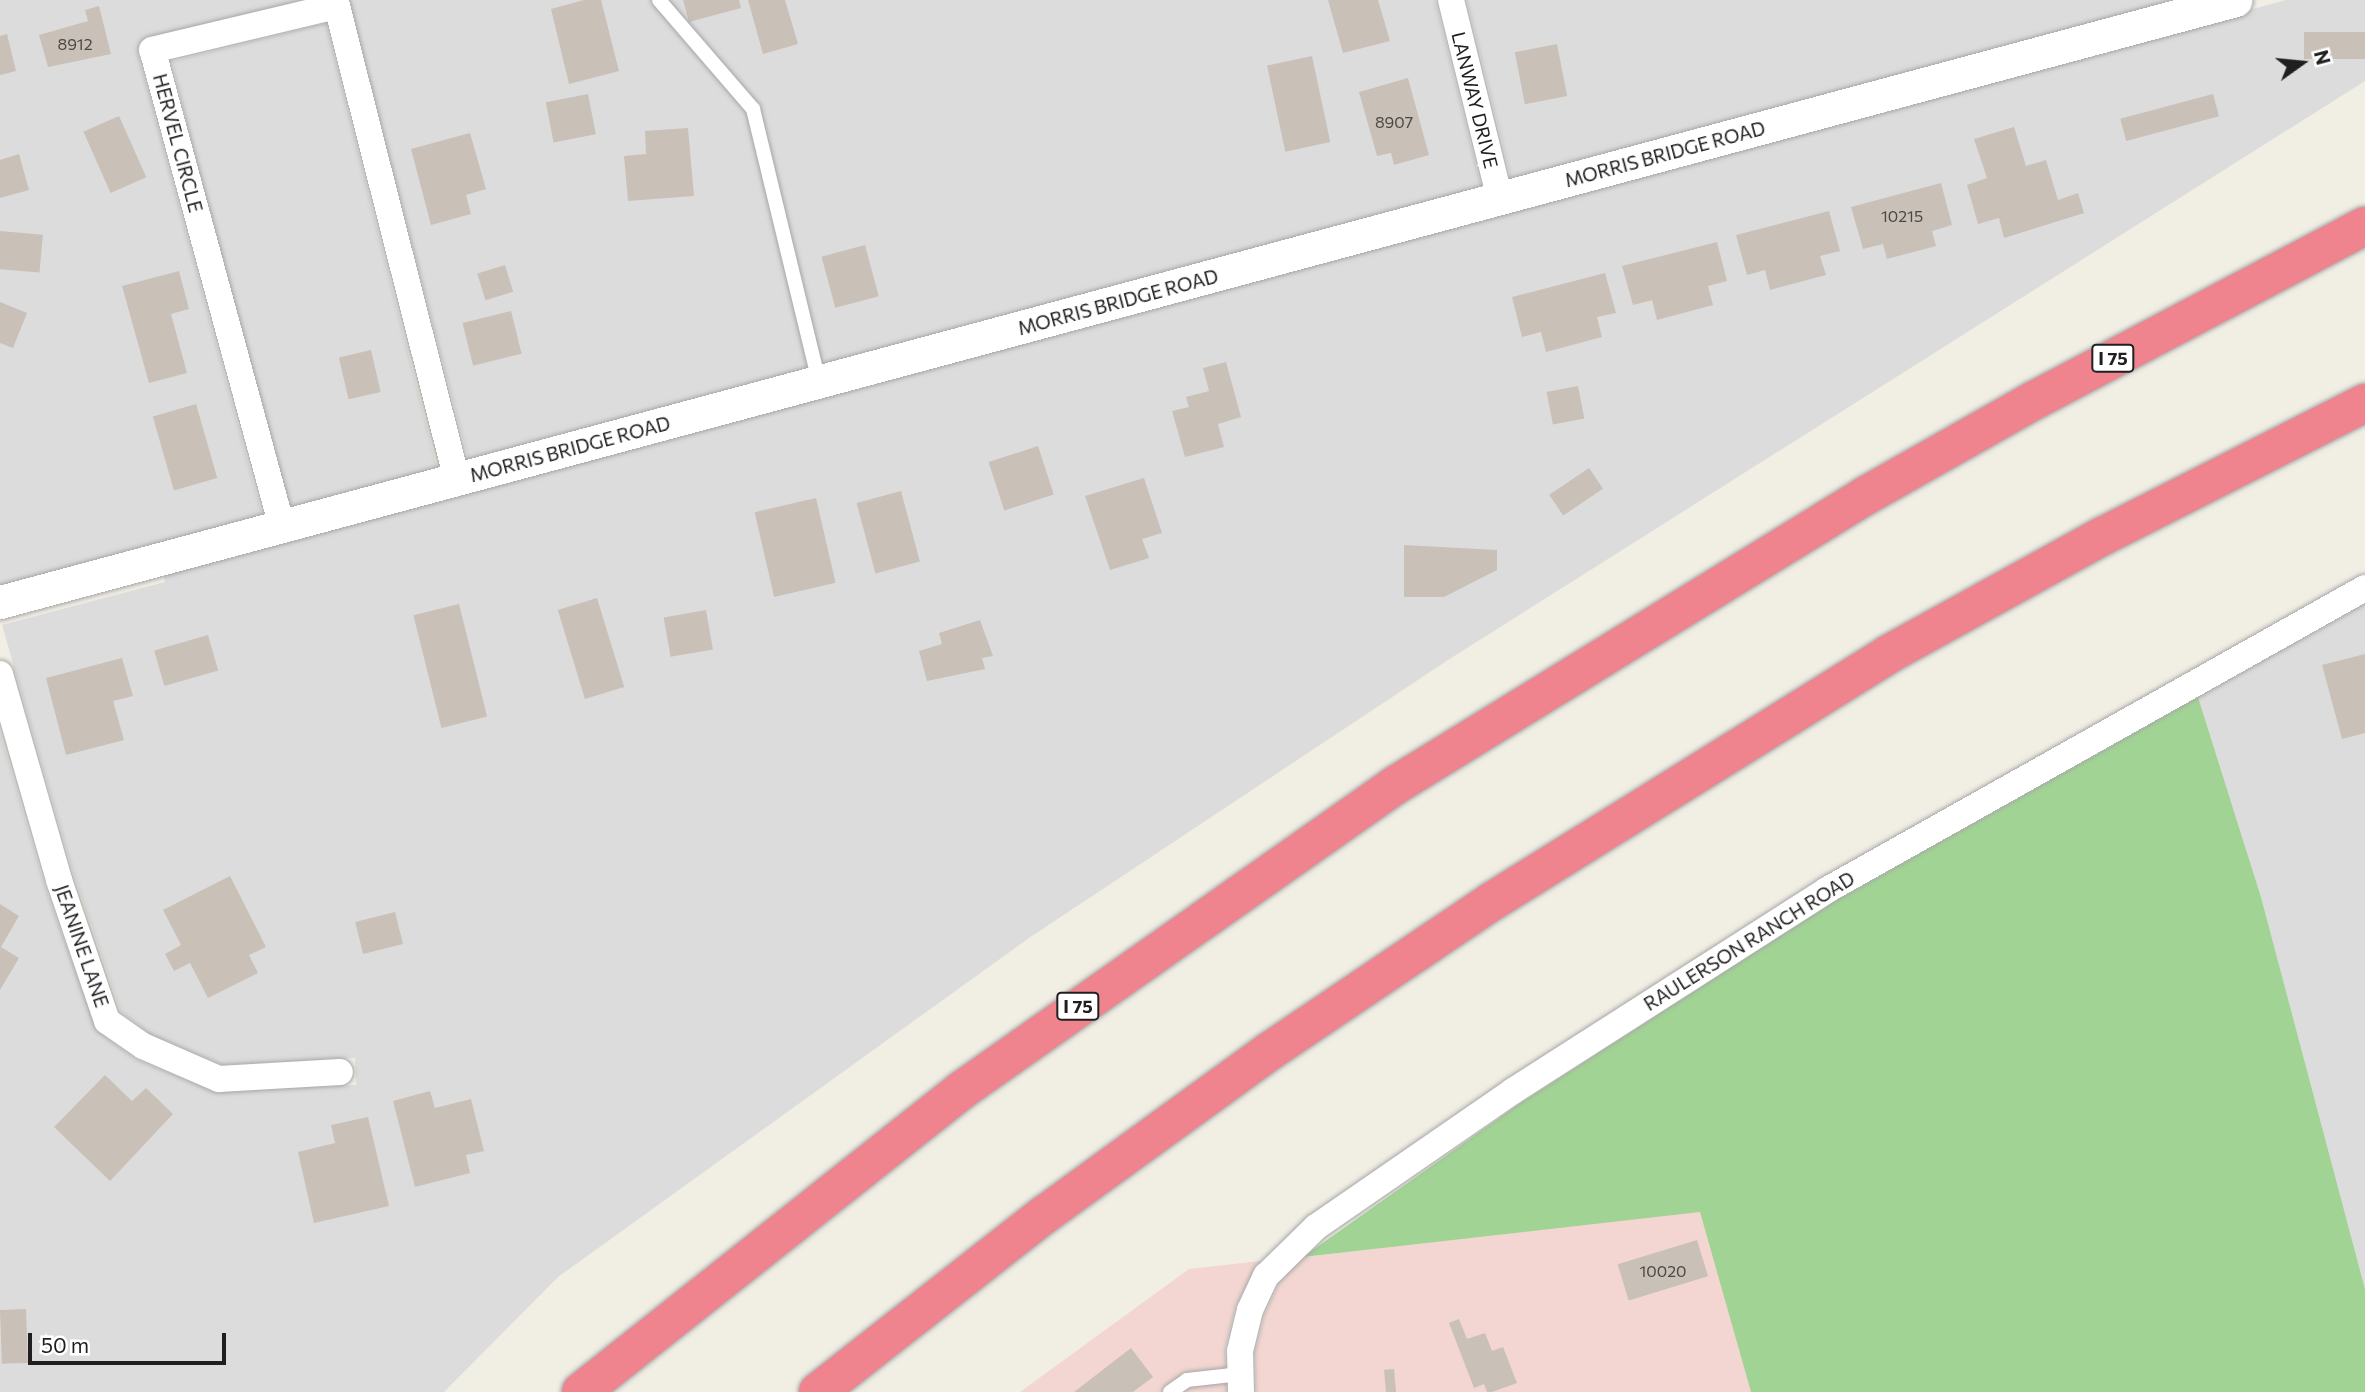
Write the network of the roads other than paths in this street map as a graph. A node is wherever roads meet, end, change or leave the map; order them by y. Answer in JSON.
{"nodes":[{"id":1,"x":659,"y":0,"type":"edge"},
{"id":2,"x":1451,"y":0,"type":"edge"},
{"id":3,"x":2235,"y":0,"type":"edge"},
{"id":4,"x":1500,"y":199,"type":"junction"},
{"id":5,"x":2365,"y":226,"type":"edge"},
{"id":6,"x":819,"y":382,"type":"junction"},
{"id":7,"x":2365,"y":403,"type":"edge"},
{"id":8,"x":457,"y":480,"type":"junction"},
{"id":9,"x":282,"y":527,"type":"junction"},
{"id":10,"x":2365,"y":588,"type":"edge"},
{"id":11,"x":0,"y":602,"type":"edge"},
{"id":12,"x":0,"y":674,"type":"edge"},
{"id":13,"x":340,"y":1072,"type":"dead end"},
{"id":14,"x":1241,"y":1383,"type":"edge"},
{"id":15,"x":581,"y":1392,"type":"edge"},
{"id":16,"x":818,"y":1392,"type":"edge"},
{"id":17,"x":1170,"y":1392,"type":"edge"}],
"edges":[{"from":1,"to":6,"type":"lane"},
{"from":2,"to":4,"type":"street","name":"LANWAY DRIVE"},
{"from":3,"to":4,"type":"street","name":"MORRIS BRIDGE ROAD"},
{"from":4,"to":6,"type":"street","name":"MORRIS BRIDGE ROAD"},
{"from":5,"to":15,"type":"highway","number":"I 75"},
{"from":6,"to":8,"type":"street","name":"MORRIS BRIDGE ROAD"},
{"from":7,"to":16,"type":"highway"},
{"from":8,"to":9,"type":"street","name":"MORRIS BRIDGE ROAD"},
{"from":8,"to":9,"type":"street","name":"HERVEL CIRCLE"},
{"from":9,"to":11,"type":"street","name":"MORRIS BRIDGE ROAD"},
{"from":10,"to":14,"type":"street","name":"RAULERSON RANCH ROAD"},
{"from":12,"to":13,"type":"street","name":"JEANINE LANE"},
{"from":14,"to":17,"type":"lane"}]}
